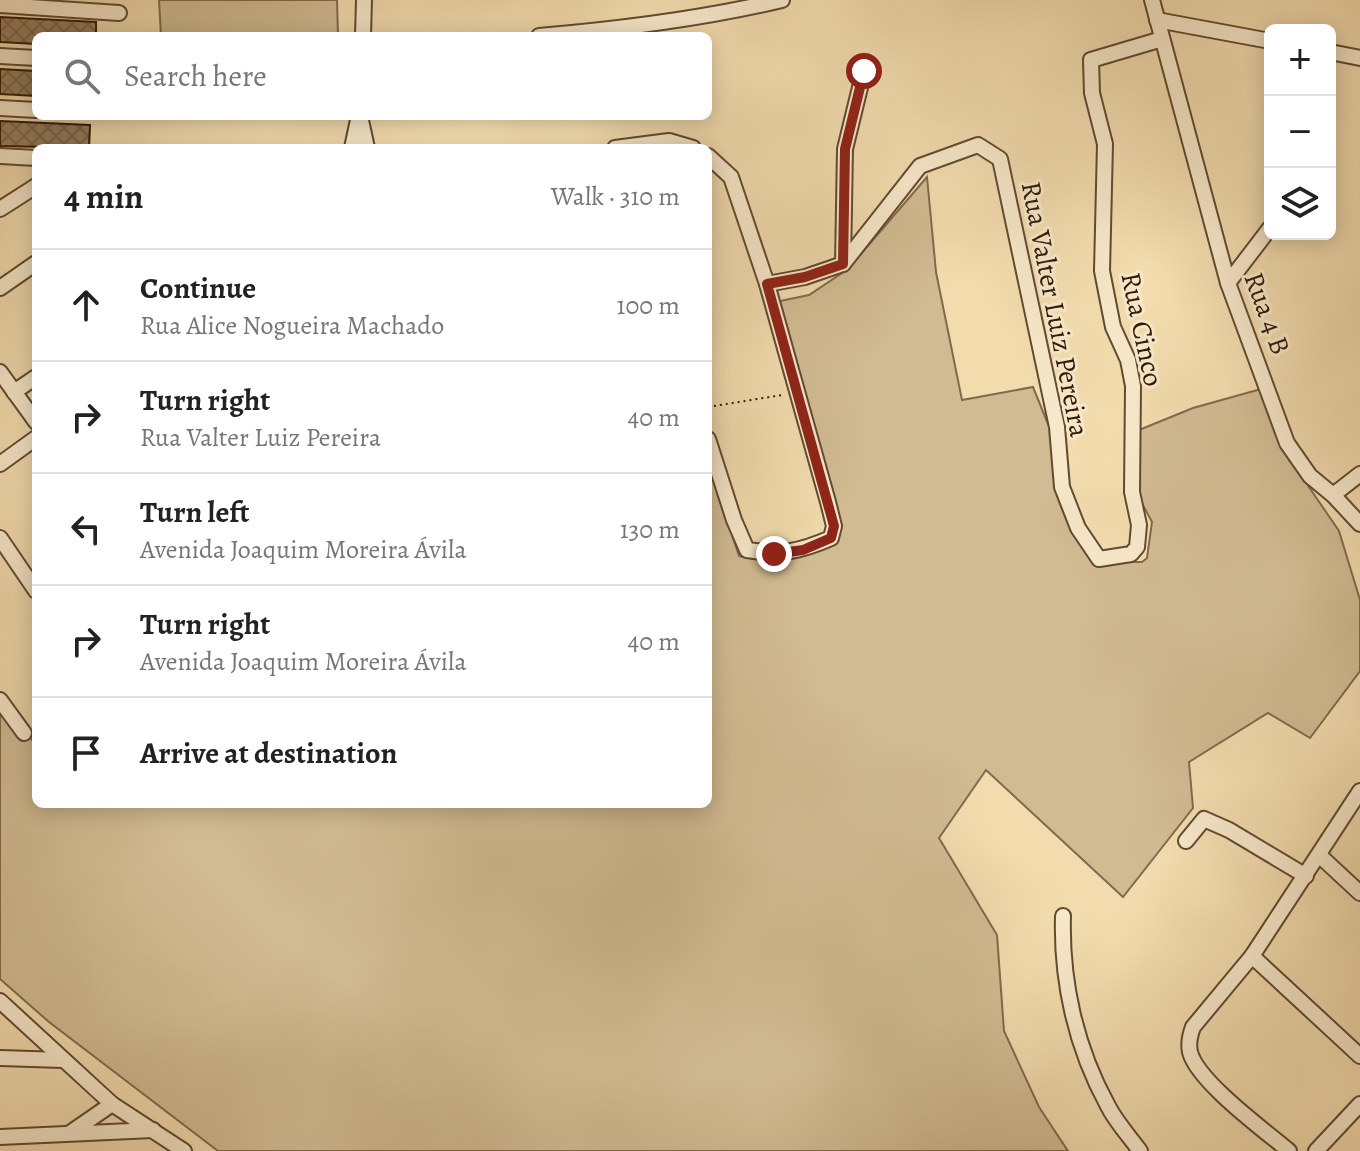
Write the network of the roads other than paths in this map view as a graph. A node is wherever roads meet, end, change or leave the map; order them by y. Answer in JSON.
{"nodes":[{"id":1,"x":364,"y":0,"type":"edge"},
{"id":2,"x":782,"y":0,"type":"edge"},
{"id":3,"x":1152,"y":0,"type":"edge"},
{"id":4,"x":0,"y":5,"type":"edge"},
{"id":5,"x":119,"y":13,"type":"dead end"},
{"id":6,"x":1157,"y":20,"type":"junction"},
{"id":7,"x":363,"y":32,"type":"edge"},
{"id":8,"x":586,"y":32,"type":"edge"},
{"id":9,"x":1162,"y":39,"type":"junction"},
{"id":10,"x":1264,"y":40,"type":"edge"},
{"id":11,"x":1336,"y":53,"type":"edge"},
{"id":12,"x":0,"y":56,"type":"edge"},
{"id":13,"x":32,"y":58,"type":"edge"},
{"id":14,"x":1360,"y":58,"type":"edge"},
{"id":15,"x":864,"y":71,"type":"dead end"},
{"id":16,"x":0,"y":108,"type":"edge"},
{"id":17,"x":32,"y":110,"type":"edge"},
{"id":18,"x":358,"y":120,"type":"edge"},
{"id":19,"x":360,"y":120,"type":"edge"},
{"id":20,"x":353,"y":144,"type":"edge"},
{"id":21,"x":366,"y":144,"type":"edge"},
{"id":22,"x":648,"y":144,"type":"edge"},
{"id":23,"x":679,"y":144,"type":"edge"},
{"id":24,"x":0,"y":156,"type":"edge"},
{"id":25,"x":32,"y":158,"type":"edge"},
{"id":26,"x":712,"y":160,"type":"edge"},
{"id":27,"x":32,"y":189,"type":"edge"},
{"id":28,"x":0,"y":209,"type":"edge"},
{"id":29,"x":1264,"y":236,"type":"edge"},
{"id":30,"x":843,"y":264,"type":"junction"},
{"id":31,"x":32,"y":266,"type":"edge"},
{"id":32,"x":1228,"y":283,"type":"junction"},
{"id":33,"x":767,"y":284,"type":"junction"},
{"id":34,"x":0,"y":288,"type":"edge"},
{"id":35,"x":0,"y":372,"type":"edge"},
{"id":36,"x":32,"y":380,"type":"edge"},
{"id":37,"x":14,"y":392,"type":"junction"},
{"id":38,"x":32,"y":417,"type":"edge"},
{"id":39,"x":32,"y":441,"type":"edge"},
{"id":40,"x":712,"y":451,"type":"edge"},
{"id":41,"x":0,"y":464,"type":"edge"},
{"id":42,"x":1360,"y":474,"type":"edge"},
{"id":43,"x":1333,"y":495,"type":"junction"},
{"id":44,"x":1360,"y":524,"type":"edge"},
{"id":45,"x":0,"y":538,"type":"edge"},
{"id":46,"x":1099,"y":559,"type":"joint"},
{"id":47,"x":32,"y":585,"type":"edge"},
{"id":48,"x":0,"y":700,"type":"edge"},
{"id":49,"x":24,"y":733,"type":"dead end"},
{"id":50,"x":1360,"y":791,"type":"edge"},
{"id":51,"x":1186,"y":841,"type":"dead end"},
{"id":52,"x":1319,"y":855,"type":"junction"},
{"id":53,"x":1306,"y":876,"type":"junction"},
{"id":54,"x":1360,"y":893,"type":"edge"},
{"id":55,"x":1063,"y":916,"type":"dead end"},
{"id":56,"x":1252,"y":956,"type":"junction"},
{"id":57,"x":0,"y":1001,"type":"edge"},
{"id":58,"x":37,"y":1035,"type":"junction"},
{"id":59,"x":1360,"y":1056,"type":"edge"},
{"id":60,"x":7,"y":1058,"type":"edge"},
{"id":61,"x":63,"y":1060,"type":"junction"},
{"id":62,"x":112,"y":1104,"type":"junction"},
{"id":63,"x":1360,"y":1104,"type":"edge"},
{"id":64,"x":153,"y":1130,"type":"junction"},
{"id":65,"x":70,"y":1133,"type":"junction"},
{"id":66,"x":0,"y":1137,"type":"edge"},
{"id":67,"x":184,"y":1151,"type":"edge"},
{"id":68,"x":1140,"y":1151,"type":"edge"},
{"id":69,"x":1289,"y":1151,"type":"edge"},
{"id":70,"x":1316,"y":1151,"type":"edge"}],
"edges":[{"from":1,"to":7,"type":"street"},
{"from":2,"to":8,"type":"street"},
{"from":3,"to":6,"type":"street","name":"Rua 4 B"},
{"from":4,"to":5,"type":"street"},
{"from":6,"to":9,"type":"street","name":"Rua 4 B"},
{"from":6,"to":10,"type":"street"},
{"from":9,"to":32,"type":"street","name":"Rua 4 B"},
{"from":9,"to":46,"type":"street","name":"Rua Cinco"},
{"from":11,"to":14,"type":"street"},
{"from":12,"to":13,"type":"street"},
{"from":15,"to":30,"type":"street"},
{"from":16,"to":17,"type":"street"},
{"from":18,"to":20,"type":"street"},
{"from":19,"to":21,"type":"street"},
{"from":22,"to":23,"type":"street"},
{"from":24,"to":25,"type":"street"},
{"from":26,"to":33,"type":"street"},
{"from":27,"to":28,"type":"street"},
{"from":29,"to":32,"type":"street"},
{"from":30,"to":33,"type":"street"},
{"from":30,"to":46,"type":"street","name":"Rua Valter Luiz Pereira"},
{"from":31,"to":34,"type":"street"},
{"from":32,"to":43,"type":"street","name":"Rua 4 B"},
{"from":33,"to":40,"type":"street"},
{"from":35,"to":37,"type":"street"},
{"from":36,"to":37,"type":"street"},
{"from":37,"to":38,"type":"street"},
{"from":39,"to":41,"type":"street"},
{"from":42,"to":43,"type":"street"},
{"from":43,"to":44,"type":"street","name":"Rua 4 B"},
{"from":45,"to":47,"type":"street"},
{"from":48,"to":49,"type":"street"},
{"from":50,"to":52,"type":"street"},
{"from":51,"to":53,"type":"street"},
{"from":52,"to":53,"type":"street"},
{"from":52,"to":54,"type":"street"},
{"from":53,"to":56,"type":"street"},
{"from":55,"to":68,"type":"street"},
{"from":56,"to":59,"type":"street"},
{"from":56,"to":69,"type":"street"},
{"from":57,"to":58,"type":"street"},
{"from":58,"to":60,"type":"street"},
{"from":58,"to":61,"type":"street"},
{"from":60,"to":61,"type":"street"},
{"from":61,"to":62,"type":"street"},
{"from":62,"to":64,"type":"street"},
{"from":62,"to":65,"type":"street"},
{"from":63,"to":70,"type":"street"},
{"from":64,"to":65,"type":"street"},
{"from":64,"to":67,"type":"street"},
{"from":65,"to":66,"type":"street"}]}
